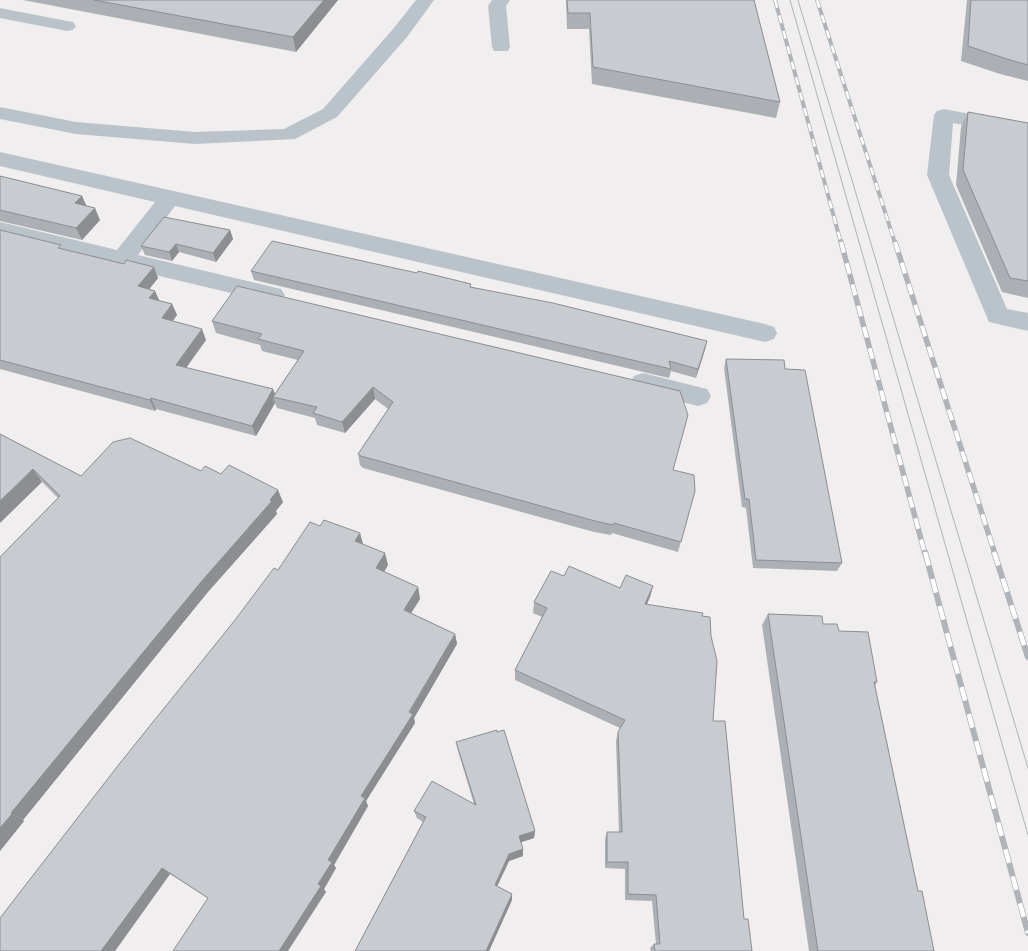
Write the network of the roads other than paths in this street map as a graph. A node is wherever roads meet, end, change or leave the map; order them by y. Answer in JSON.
{"nodes":[{"id":1,"x":425,"y":0,"type":"edge"},
{"id":2,"x":501,"y":0,"type":"edge"},
{"id":3,"x":0,"y":14,"type":"edge"},
{"id":4,"x":67,"y":26,"type":"dead end"},
{"id":5,"x":501,"y":47,"type":"dead end"},
{"id":6,"x":0,"y":113,"type":"edge"},
{"id":7,"x":1028,"y":131,"type":"edge"},
{"id":8,"x":0,"y":159,"type":"edge"},
{"id":9,"x":170,"y":198,"type":"junction"},
{"id":10,"x":0,"y":230,"type":"edge"},
{"id":11,"x":122,"y":259,"type":"junction"},
{"id":12,"x":295,"y":300,"type":"edge"},
{"id":13,"x":1028,"y":322,"type":"edge"},
{"id":14,"x":765,"y":333,"type":"dead end"},
{"id":15,"x":621,"y":378,"type":"edge"},
{"id":16,"x":698,"y":396,"type":"dead end"}],
"edges":[{"from":1,"to":6,"type":"lane"},
{"from":2,"to":5,"type":"lane"},
{"from":3,"to":4,"type":"lane"},
{"from":7,"to":13,"type":"lane"},
{"from":8,"to":9,"type":"lane"},
{"from":9,"to":11,"type":"lane"},
{"from":9,"to":14,"type":"lane"},
{"from":10,"to":11,"type":"lane"},
{"from":11,"to":12,"type":"lane"},
{"from":15,"to":16,"type":"lane"}]}
